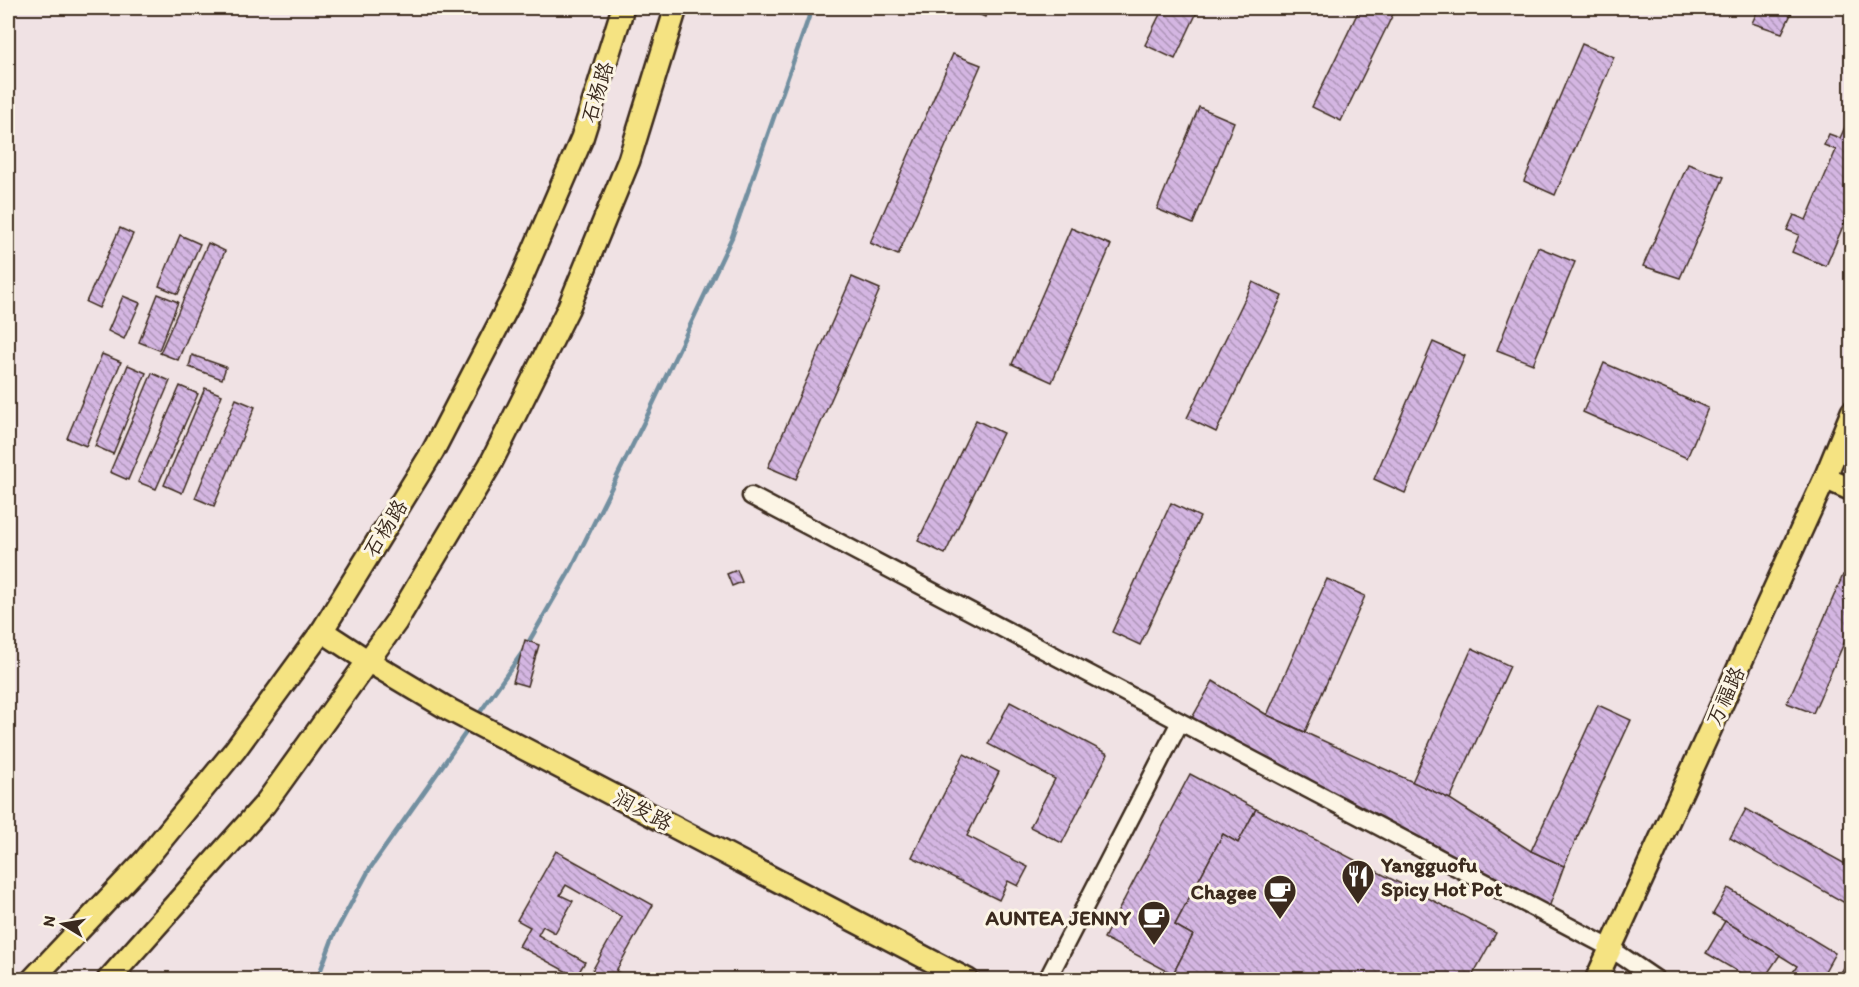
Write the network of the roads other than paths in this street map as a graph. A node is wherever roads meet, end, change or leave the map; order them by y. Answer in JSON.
{"nodes":[{"id":1,"x":623,"y":8,"type":"edge"},
{"id":2,"x":676,"y":8,"type":"edge"},
{"id":3,"x":1851,"y":412,"type":"edge"},
{"id":4,"x":1825,"y":478,"type":"junction"},
{"id":5,"x":1851,"y":490,"type":"edge"},
{"id":6,"x":751,"y":496,"type":"dead end"},
{"id":7,"x":322,"y":631,"type":"junction"},
{"id":8,"x":368,"y":662,"type":"junction"},
{"id":9,"x":1180,"y":722,"type":"junction"},
{"id":10,"x":1610,"y":948,"type":"junction"},
{"id":11,"x":32,"y":980,"type":"edge"},
{"id":12,"x":108,"y":980,"type":"edge"},
{"id":13,"x":968,"y":980,"type":"edge"},
{"id":14,"x":1047,"y":980,"type":"edge"},
{"id":15,"x":1596,"y":980,"type":"edge"},
{"id":16,"x":1657,"y":980,"type":"edge"}],
"edges":[{"from":1,"to":7,"type":"main road","name":"石杨路"},
{"from":2,"to":8,"type":"main road"},
{"from":3,"to":4,"type":"main road","name":"万福路"},
{"from":4,"to":5,"type":"main road"},
{"from":4,"to":10,"type":"main road","name":"万福路"},
{"from":6,"to":9,"type":"street"},
{"from":7,"to":8,"type":"main road","name":"润发路"},
{"from":7,"to":11,"type":"main road","name":"石杨路"},
{"from":8,"to":12,"type":"main road"},
{"from":8,"to":13,"type":"main road","name":"润发路"},
{"from":9,"to":10,"type":"street"},
{"from":9,"to":14,"type":"street"},
{"from":10,"to":15,"type":"main road","name":"万福路"},
{"from":10,"to":16,"type":"street"}]}
